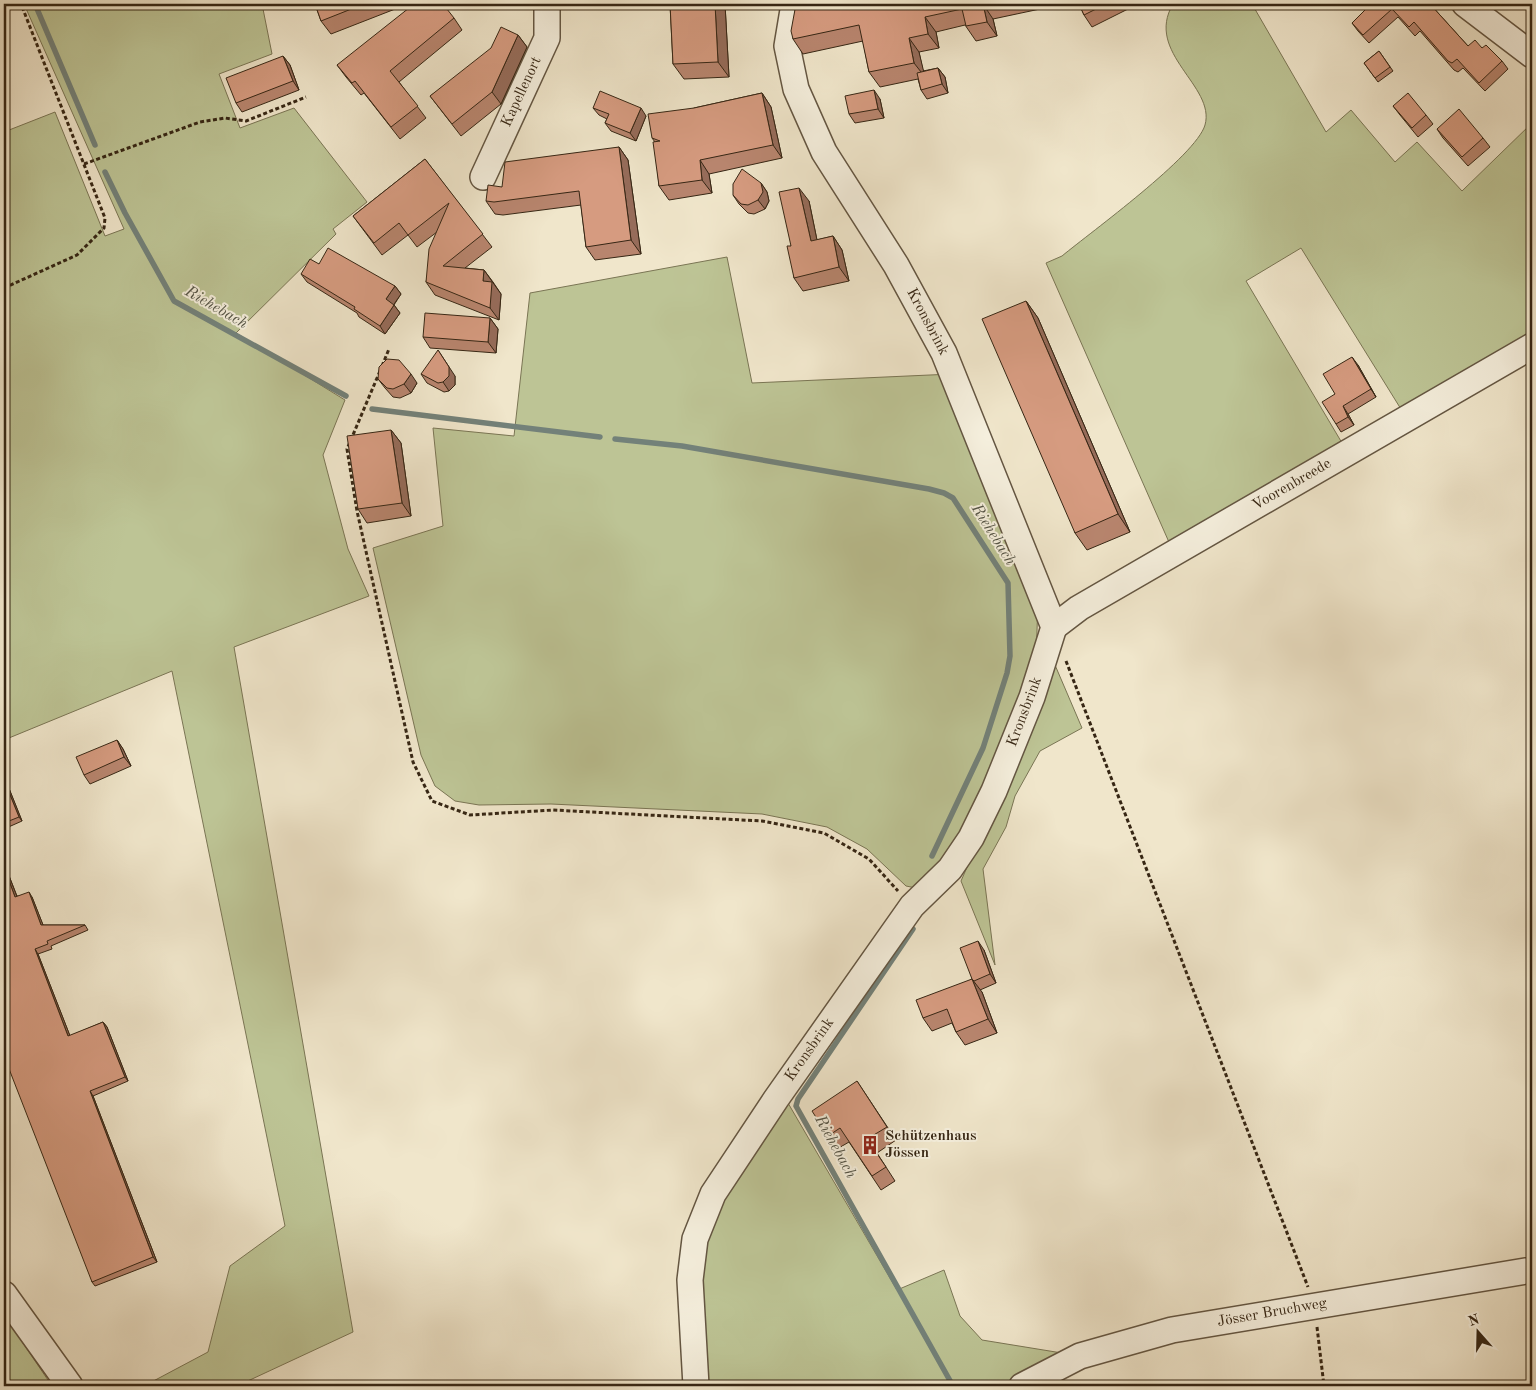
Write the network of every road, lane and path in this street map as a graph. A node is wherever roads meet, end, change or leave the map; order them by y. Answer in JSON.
{"nodes":[{"id":1,"x":21,"y":4,"type":"edge"},
{"id":2,"x":547,"y":4,"type":"edge"},
{"id":3,"x":794,"y":4,"type":"edge"},
{"id":4,"x":1465,"y":4,"type":"edge"},
{"id":5,"x":1532,"y":55,"type":"edge"},
{"id":6,"x":306,"y":97,"type":"dead end"},
{"id":7,"x":84,"y":164,"type":"junction"},
{"id":8,"x":483,"y":177,"type":"dead end"},
{"id":9,"x":4,"y":288,"type":"edge"},
{"id":10,"x":1532,"y":346,"type":"edge"},
{"id":11,"x":389,"y":349,"type":"dead end"},
{"id":12,"x":1054,"y":627,"type":"junction"},
{"id":13,"x":1066,"y":659,"type":"dead end"},
{"id":14,"x":912,"y":906,"type":"junction"},
{"id":15,"x":1532,"y":1270,"type":"edge"},
{"id":16,"x":4,"y":1294,"type":"edge"},
{"id":17,"x":1315,"y":1306,"type":"junction"},
{"id":18,"x":70,"y":1386,"type":"edge"},
{"id":19,"x":696,"y":1386,"type":"edge"},
{"id":20,"x":1022,"y":1386,"type":"edge"},
{"id":21,"x":1324,"y":1386,"type":"edge"}],
"edges":[{"from":1,"to":7,"type":"path"},
{"from":2,"to":8,"type":"street","name":"Kapellenort"},
{"from":3,"to":12,"type":"street","name":"Kronsbrink"},
{"from":4,"to":5,"type":"street"},
{"from":6,"to":7,"type":"path"},
{"from":7,"to":9,"type":"path"},
{"from":10,"to":12,"type":"street","name":"Voorenbreede"},
{"from":11,"to":14,"type":"path"},
{"from":12,"to":14,"type":"street","name":"Kronsbrink"},
{"from":13,"to":17,"type":"path"},
{"from":14,"to":19,"type":"street","name":"Kronsbrink"},
{"from":15,"to":17,"type":"street","name":"Jösser Bruchweg"},
{"from":16,"to":18,"type":"street"},
{"from":17,"to":20,"type":"street","name":"Jösser Bruchweg"},
{"from":17,"to":21,"type":"path"}]}
